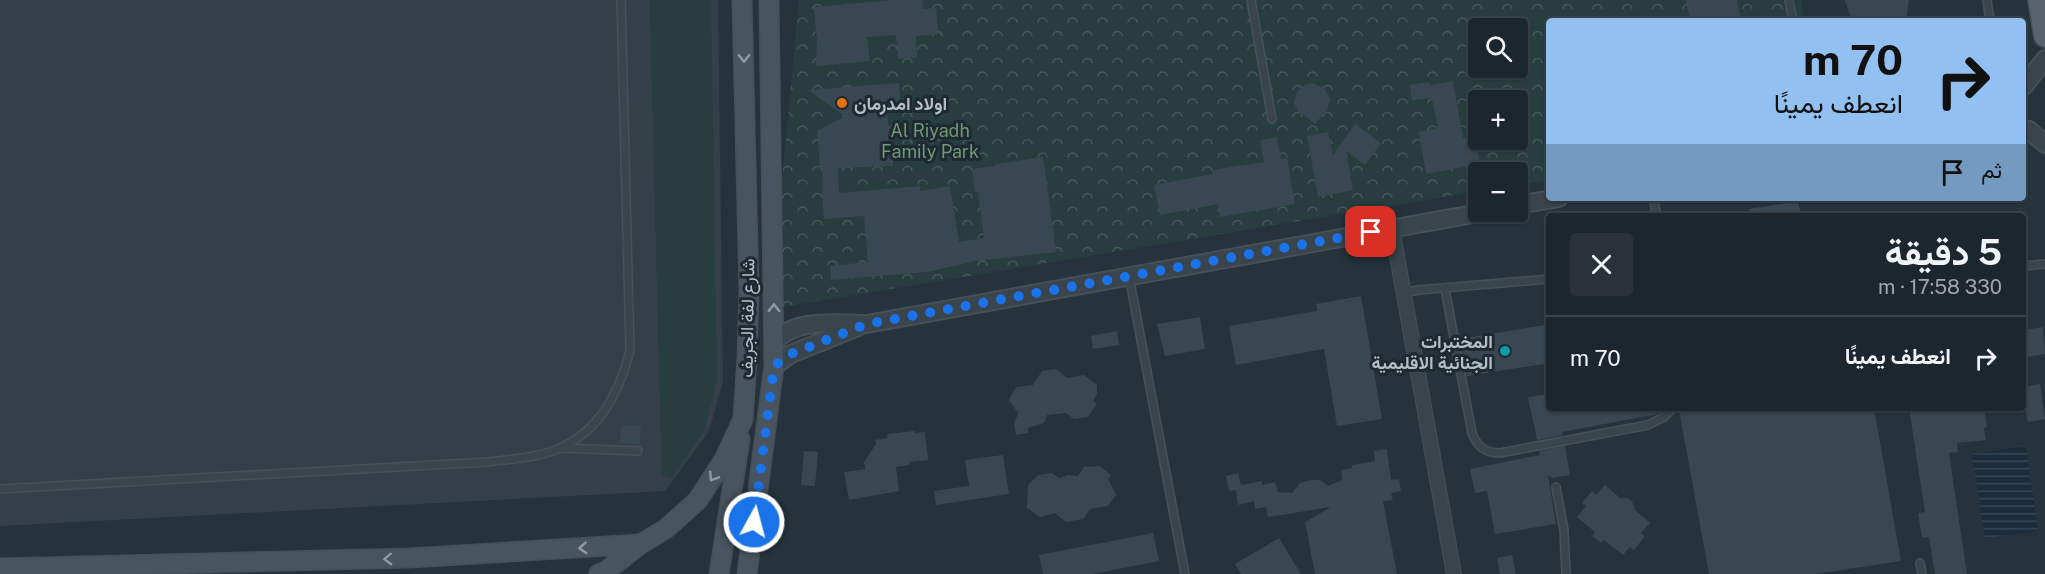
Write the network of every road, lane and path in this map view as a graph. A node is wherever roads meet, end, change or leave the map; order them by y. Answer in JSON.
{"nodes":[{"id":1,"x":621,"y":0,"type":"edge"},
{"id":2,"x":742,"y":0,"type":"edge"},
{"id":3,"x":769,"y":0,"type":"edge"},
{"id":4,"x":1251,"y":0,"type":"edge"},
{"id":5,"x":1789,"y":0,"type":"edge"},
{"id":6,"x":1987,"y":0,"type":"edge"},
{"id":7,"x":2039,"y":0,"type":"edge"},
{"id":8,"x":1792,"y":18,"type":"edge"},
{"id":9,"x":1990,"y":18,"type":"edge"},
{"id":10,"x":2045,"y":36,"type":"edge"},
{"id":11,"x":2045,"y":59,"type":"edge"},
{"id":12,"x":2026,"y":83,"type":"edge"},
{"id":13,"x":1272,"y":119,"type":"dead end"},
{"id":14,"x":2026,"y":129,"type":"edge"},
{"id":15,"x":2045,"y":144,"type":"edge"},
{"id":16,"x":1546,"y":200,"type":"edge"},
{"id":17,"x":1528,"y":203,"type":"edge"},
{"id":18,"x":1468,"y":215,"type":"edge"},
{"id":19,"x":1392,"y":228,"type":"junction"},
{"id":20,"x":2045,"y":264,"type":"edge"},
{"id":21,"x":2026,"y":266,"type":"edge"},
{"id":22,"x":1129,"y":276,"type":"junction"},
{"id":23,"x":1546,"y":279,"type":"edge"},
{"id":24,"x":1445,"y":289,"type":"junction"},
{"id":25,"x":1403,"y":293,"type":"junction"},
{"id":26,"x":867,"y":324,"type":"junction"},
{"id":27,"x":774,"y":342,"type":"junction"},
{"id":28,"x":774,"y":366,"type":"junction"},
{"id":29,"x":1669,"y":411,"type":"edge"},
{"id":30,"x":743,"y":419,"type":"junction"},
{"id":31,"x":561,"y":448,"type":"junction"},
{"id":32,"x":638,"y":451,"type":"dead end"},
{"id":33,"x":1556,"y":487,"type":"dead end"},
{"id":34,"x":0,"y":489,"type":"edge"},
{"id":35,"x":641,"y":544,"type":"junction"},
{"id":36,"x":1920,"y":563,"type":"dead end"},
{"id":37,"x":0,"y":568,"type":"edge"},
{"id":38,"x":599,"y":574,"type":"edge"},
{"id":39,"x":719,"y":574,"type":"edge"},
{"id":40,"x":747,"y":574,"type":"edge"},
{"id":41,"x":1185,"y":574,"type":"edge"},
{"id":42,"x":1454,"y":574,"type":"edge"},
{"id":43,"x":1566,"y":574,"type":"edge"},
{"id":44,"x":1922,"y":574,"type":"edge"}],
"edges":[{"from":1,"to":31,"type":"lane"},
{"from":2,"to":30,"type":"main road","name":"شارع لفة الجريف","one_way":true},
{"from":27,"to":3,"type":"main road","name":"شارع لفة الجريف","one_way":true},
{"from":4,"to":13,"type":"lane"},
{"from":5,"to":8,"type":"lane"},
{"from":6,"to":9,"type":"lane"},
{"from":7,"to":10,"type":"main road"},
{"from":11,"to":12,"type":"street"},
{"from":14,"to":15,"type":"street"},
{"from":16,"to":17,"type":"street"},
{"from":18,"to":19,"type":"street"},
{"from":19,"to":22,"type":"street"},
{"from":19,"to":25,"type":"street"},
{"from":20,"to":21,"type":"lane"},
{"from":22,"to":26,"type":"street"},
{"from":22,"to":41,"type":"lane"},
{"from":23,"to":24,"type":"lane"},
{"from":24,"to":25,"type":"lane"},
{"from":24,"to":29,"type":"lane"},
{"from":25,"to":42,"type":"street"},
{"from":26,"to":27,"type":"street"},
{"from":26,"to":28,"type":"street"},
{"from":27,"to":28,"type":"main road","name":"شارع لفة الجريف"},
{"from":28,"to":40,"type":"main road","name":"شارع لفة الجريف"},
{"from":30,"to":35,"type":"main road","name":"شارع لفة الجريف","one_way":true},
{"from":30,"to":39,"type":"main road"},
{"from":31,"to":32,"type":"lane"},
{"from":31,"to":34,"type":"lane"},
{"from":33,"to":43,"type":"lane"},
{"from":35,"to":37,"type":"main road","one_way":true},
{"from":35,"to":38,"type":"main road","name":"شارع لفة الجريف"},
{"from":36,"to":44,"type":"lane"}]}
